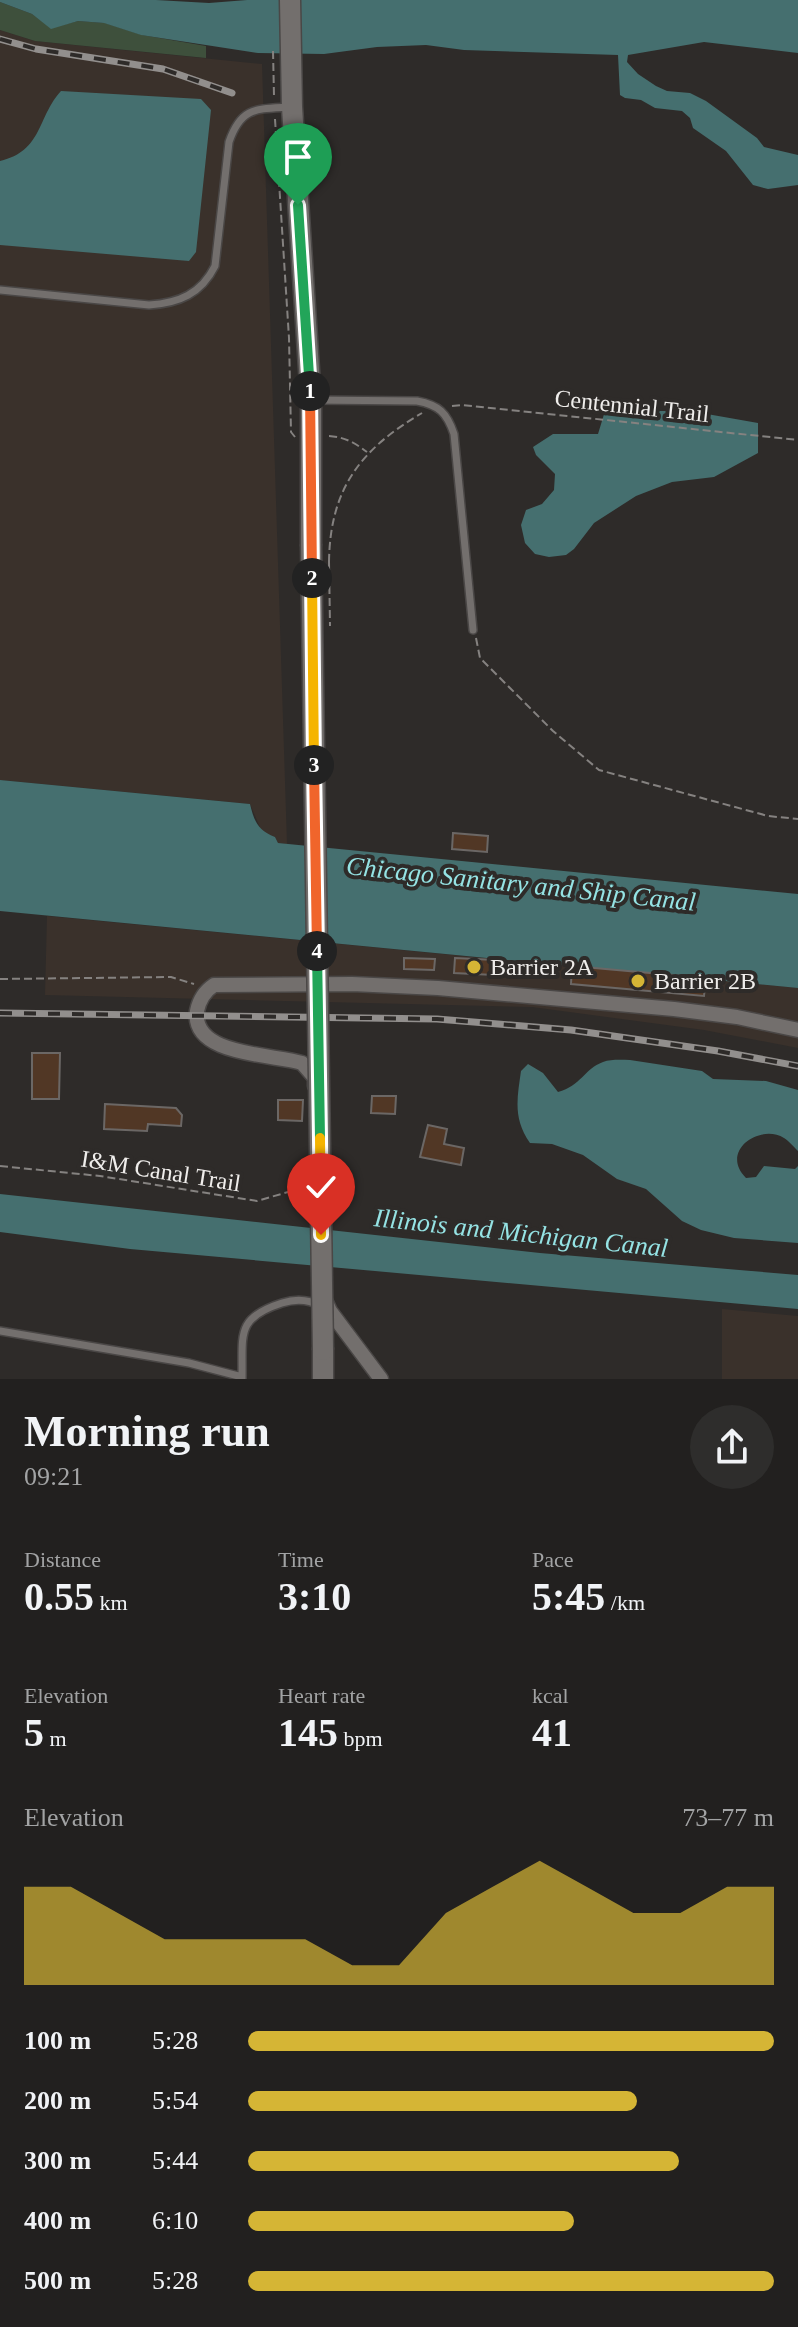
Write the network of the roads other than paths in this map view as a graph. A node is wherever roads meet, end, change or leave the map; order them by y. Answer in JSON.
{"nodes":[{"id":1,"x":290,"y":0,"type":"edge"},
{"id":2,"x":283,"y":108,"type":"junction"},
{"id":3,"x":0,"y":290,"type":"edge"},
{"id":4,"x":311,"y":400,"type":"junction"},
{"id":5,"x":473,"y":630,"type":"road end"},
{"id":6,"x":798,"y":1030,"type":"edge"},
{"id":7,"x":330,"y":1311,"type":"junction"},
{"id":8,"x":0,"y":1331,"type":"edge"},
{"id":9,"x":242,"y":1378,"type":"edge"},
{"id":10,"x":323,"y":1379,"type":"edge"},
{"id":11,"x":381,"y":1379,"type":"edge"}],
"edges":[{"from":1,"to":2,"type":"main road"},
{"from":2,"to":3,"type":"lane"},
{"from":2,"to":4,"type":"main road"},
{"from":4,"to":5,"type":"lane"},
{"from":4,"to":10,"type":"main road","bridge":true},
{"from":6,"to":7,"type":"street","bridge":true},
{"from":7,"to":9,"type":"lane"},
{"from":7,"to":11,"type":"street"},
{"from":8,"to":9,"type":"lane"}]}
